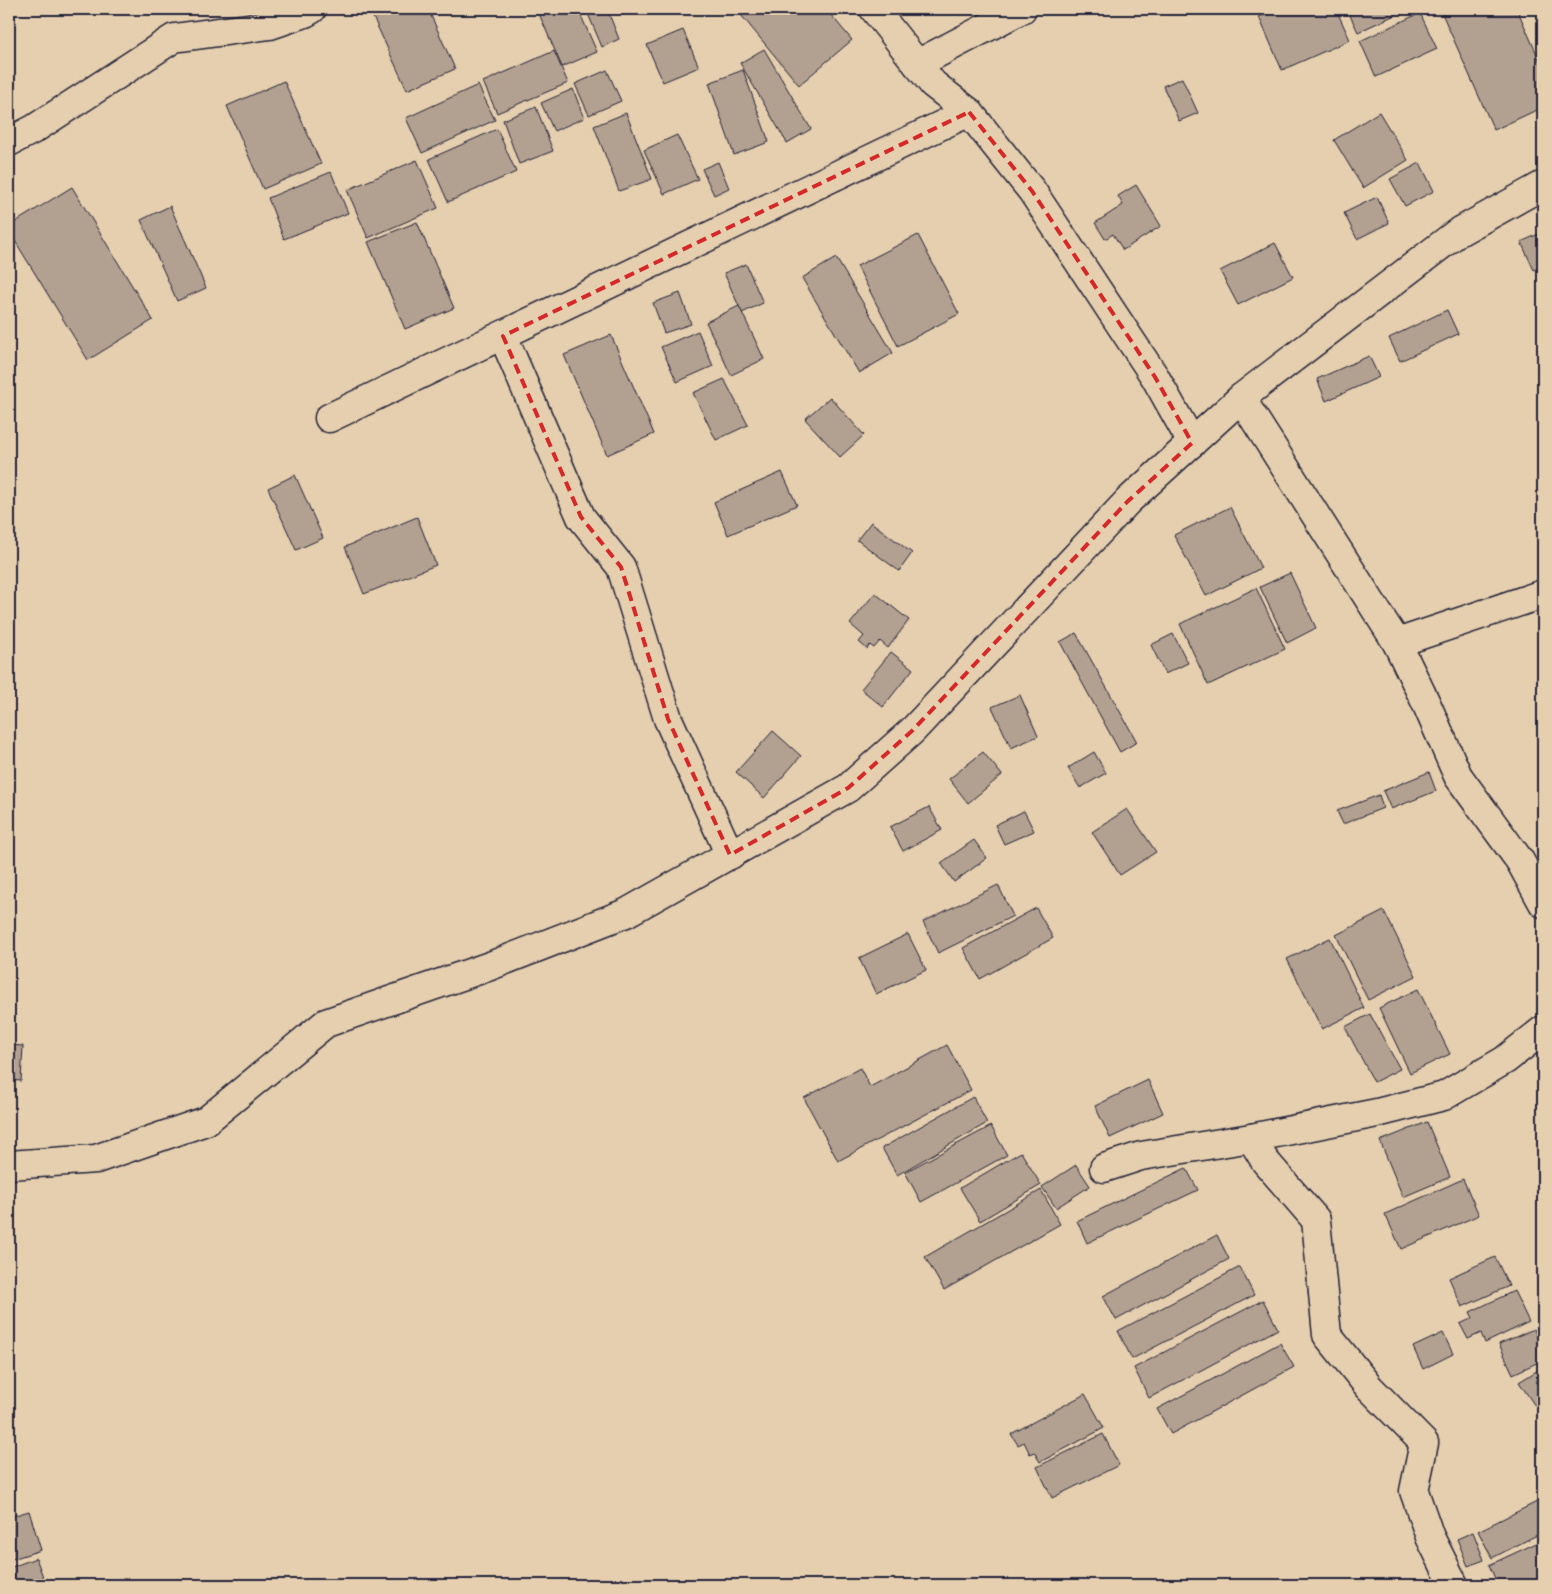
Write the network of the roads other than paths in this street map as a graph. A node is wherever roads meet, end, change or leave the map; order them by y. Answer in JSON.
{"nodes":[{"id":1,"x":312,"y":9,"type":"edge"},
{"id":2,"x":874,"y":9,"type":"edge"},
{"id":3,"x":1022,"y":9,"type":"edge"},
{"id":4,"x":917,"y":64,"type":"junction"},
{"id":5,"x":969,"y":112,"type":"junction"},
{"id":6,"x":9,"y":142,"type":"edge"},
{"id":7,"x":1543,"y":185,"type":"edge"},
{"id":8,"x":503,"y":336,"type":"junction"},
{"id":9,"x":1241,"y":398,"type":"junction"},
{"id":10,"x":329,"y":418,"type":"dead end"},
{"id":11,"x":1192,"y":444,"type":"junction"},
{"id":12,"x":1543,"y":594,"type":"edge"},
{"id":13,"x":1397,"y":643,"type":"junction"},
{"id":14,"x":730,"y":856,"type":"junction"},
{"id":15,"x":1543,"y":903,"type":"edge"},
{"id":16,"x":1543,"y":1030,"type":"edge"},
{"id":17,"x":1251,"y":1138,"type":"junction"},
{"id":18,"x":9,"y":1165,"type":"edge"},
{"id":19,"x":1104,"y":1168,"type":"dead end"},
{"id":20,"x":1454,"y":1585,"type":"edge"}],
"edges":[{"from":1,"to":6,"type":"street"},
{"from":2,"to":4,"type":"street"},
{"from":3,"to":4,"type":"street"},
{"from":4,"to":5,"type":"street"},
{"from":5,"to":8,"type":"street"},
{"from":5,"to":11,"type":"street"},
{"from":7,"to":9,"type":"street"},
{"from":8,"to":10,"type":"street"},
{"from":8,"to":14,"type":"street"},
{"from":9,"to":11,"type":"street"},
{"from":9,"to":13,"type":"street"},
{"from":11,"to":14,"type":"street"},
{"from":12,"to":13,"type":"street"},
{"from":13,"to":15,"type":"street"},
{"from":14,"to":18,"type":"street"},
{"from":16,"to":17,"type":"street"},
{"from":17,"to":19,"type":"street"},
{"from":17,"to":20,"type":"street"}]}
